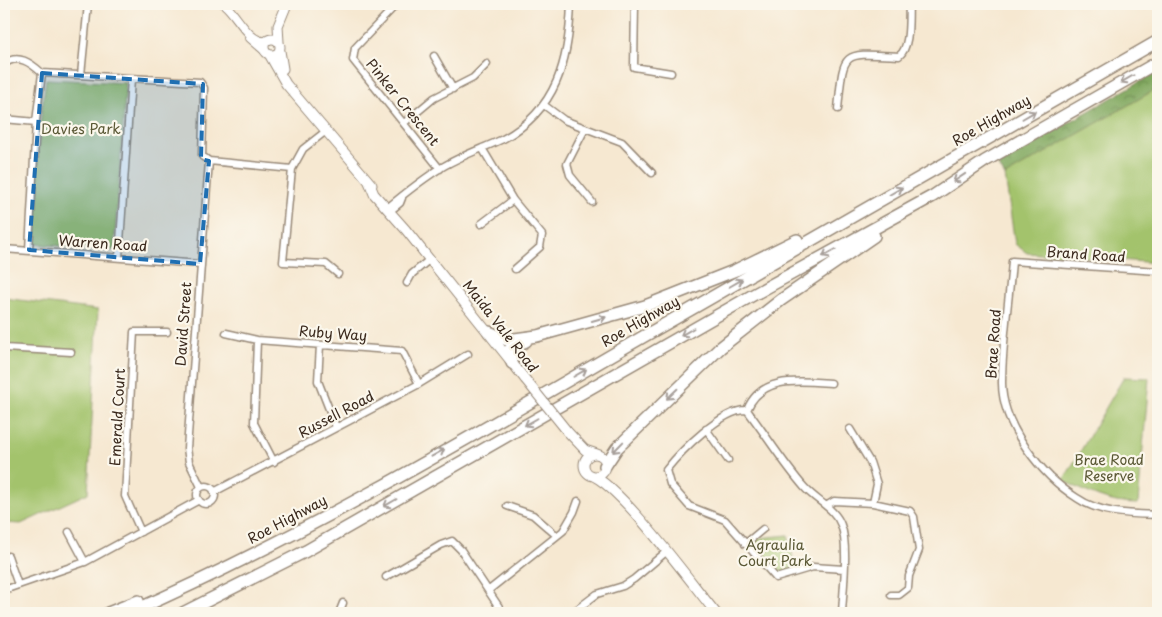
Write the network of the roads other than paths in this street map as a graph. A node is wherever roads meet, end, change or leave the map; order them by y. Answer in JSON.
{"nodes":[{"id":1,"x":88,"y":4,"type":"edge"},
{"id":2,"x":224,"y":4,"type":"edge"},
{"id":3,"x":281,"y":4,"type":"edge"},
{"id":4,"x":287,"y":4,"type":"edge"},
{"id":5,"x":394,"y":4,"type":"edge"},
{"id":6,"x":571,"y":4,"type":"edge"},
{"id":7,"x":635,"y":4,"type":"edge"},
{"id":8,"x":909,"y":4,"type":"edge"},
{"id":9,"x":234,"y":13,"type":"junction"},
{"id":10,"x":267,"y":41,"type":"junction"},
{"id":11,"x":1158,"y":41,"type":"edge"},
{"id":12,"x":279,"y":46,"type":"junction"},
{"id":13,"x":267,"y":53,"type":"junction"},
{"id":14,"x":434,"y":56,"type":"dead end"},
{"id":15,"x":1158,"y":62,"type":"edge"},
{"id":16,"x":4,"y":64,"type":"edge"},
{"id":17,"x":487,"y":64,"type":"dead end"},
{"id":18,"x":42,"y":73,"type":"junction"},
{"id":19,"x":672,"y":73,"type":"dead end"},
{"id":20,"x":81,"y":75,"type":"junction"},
{"id":21,"x":131,"y":79,"type":"junction"},
{"id":22,"x":453,"y":89,"type":"junction"},
{"id":23,"x":544,"y":105,"type":"junction"},
{"id":24,"x":838,"y":109,"type":"dead end"},
{"id":25,"x":312,"y":114,"type":"junction"},
{"id":26,"x":4,"y":119,"type":"edge"},
{"id":27,"x":36,"y":122,"type":"junction"},
{"id":28,"x":404,"y":123,"type":"junction"},
{"id":29,"x":584,"y":128,"type":"junction"},
{"id":30,"x":326,"y":131,"type":"junction"},
{"id":31,"x":482,"y":148,"type":"junction"},
{"id":32,"x":209,"y":161,"type":"junction"},
{"id":33,"x":292,"y":169,"type":"junction"},
{"id":34,"x":440,"y":169,"type":"junction"},
{"id":35,"x":652,"y":173,"type":"dead end"},
{"id":36,"x":933,"y":196,"type":"junction"},
{"id":37,"x":513,"y":200,"type":"junction"},
{"id":38,"x":592,"y":202,"type":"dead end"},
{"id":39,"x":390,"y":209,"type":"junction"},
{"id":40,"x":854,"y":215,"type":"junction"},
{"id":41,"x":481,"y":224,"type":"dead end"},
{"id":42,"x":4,"y":248,"type":"edge"},
{"id":43,"x":29,"y":250,"type":"junction"},
{"id":44,"x":119,"y":257,"type":"junction"},
{"id":45,"x":430,"y":259,"type":"junction"},
{"id":46,"x":1012,"y":261,"type":"joint"},
{"id":47,"x":200,"y":264,"type":"junction"},
{"id":48,"x":515,"y":269,"type":"dead end"},
{"id":49,"x":1158,"y":271,"type":"edge"},
{"id":50,"x":338,"y":274,"type":"dead end"},
{"id":51,"x":407,"y":283,"type":"dead end"},
{"id":52,"x":167,"y":332,"type":"dead end"},
{"id":53,"x":489,"y":332,"type":"junction"},
{"id":54,"x":226,"y":333,"type":"dead end"},
{"id":55,"x":537,"y":336,"type":"junction"},
{"id":56,"x":258,"y":340,"type":"junction"},
{"id":57,"x":320,"y":345,"type":"junction"},
{"id":58,"x":4,"y":348,"type":"edge"},
{"id":59,"x":71,"y":352,"type":"dead end"},
{"id":60,"x":468,"y":354,"type":"dead end"},
{"id":61,"x":512,"y":362,"type":"junction"},
{"id":62,"x":831,"y":382,"type":"dead end"},
{"id":63,"x":419,"y":384,"type":"junction"},
{"id":64,"x":746,"y":410,"type":"junction"},
{"id":65,"x":336,"y":427,"type":"junction"},
{"id":66,"x":706,"y":429,"type":"junction"},
{"id":67,"x":850,"y":429,"type":"dead end"},
{"id":68,"x":574,"y":440,"type":"junction"},
{"id":69,"x":597,"y":454,"type":"junction"},
{"id":70,"x":728,"y":460,"type":"dead end"},
{"id":71,"x":274,"y":462,"type":"junction"},
{"id":72,"x":605,"y":466,"type":"junction"},
{"id":73,"x":584,"y":467,"type":"junction"},
{"id":74,"x":591,"y":475,"type":"junction"},
{"id":75,"x":201,"y":487,"type":"junction"},
{"id":76,"x":214,"y":492,"type":"junction"},
{"id":77,"x":199,"y":500,"type":"junction"},
{"id":78,"x":578,"y":501,"type":"dead end"},
{"id":79,"x":873,"y":503,"type":"junction"},
{"id":80,"x":507,"y":506,"type":"dead end"},
{"id":81,"x":826,"y":506,"type":"junction"},
{"id":82,"x":632,"y":511,"type":"junction"},
{"id":83,"x":1158,"y":515,"type":"edge"},
{"id":84,"x":320,"y":520,"type":"junction"},
{"id":85,"x":763,"y":529,"type":"dead end"},
{"id":86,"x":69,"y":532,"type":"dead end"},
{"id":87,"x":141,"y":532,"type":"junction"},
{"id":88,"x":556,"y":535,"type":"junction"},
{"id":89,"x":745,"y":544,"type":"junction"},
{"id":90,"x":667,"y":554,"type":"junction"},
{"id":91,"x":8,"y":556,"type":"dead end"},
{"id":92,"x":85,"y":562,"type":"junction"},
{"id":93,"x":844,"y":569,"type":"junction"},
{"id":94,"x":386,"y":577,"type":"dead end"},
{"id":95,"x":18,"y":585,"type":"junction"},
{"id":96,"x":238,"y":587,"type":"junction"},
{"id":97,"x":4,"y":590,"type":"edge"},
{"id":98,"x":489,"y":590,"type":"junction"},
{"id":99,"x":891,"y":595,"type":"dead end"},
{"id":100,"x":343,"y":603,"type":"dead end"},
{"id":101,"x":108,"y":613,"type":"edge"},
{"id":102,"x":129,"y":613,"type":"edge"},
{"id":103,"x":183,"y":613,"type":"edge"},
{"id":104,"x":189,"y":613,"type":"edge"},
{"id":105,"x":339,"y":613,"type":"edge"},
{"id":106,"x":503,"y":613,"type":"edge"},
{"id":107,"x":572,"y":613,"type":"edge"},
{"id":108,"x":578,"y":613,"type":"edge"},
{"id":109,"x":716,"y":613,"type":"edge"},
{"id":110,"x":842,"y":613,"type":"edge"}],
"edges":[{"from":1,"to":20,"type":"street"},
{"from":2,"to":9,"type":"street"},
{"from":3,"to":10,"type":"main road"},
{"from":4,"to":12,"type":"main road","name":"Maida Vale Road"},
{"from":5,"to":28,"type":"street","name":"Pinker Crescent"},
{"from":6,"to":23,"type":"street"},
{"from":7,"to":19,"type":"street"},
{"from":8,"to":24,"type":"street"},
{"from":9,"to":10,"type":"street"},
{"from":9,"to":13,"type":"street"},
{"from":10,"to":12,"type":"main road"},
{"from":10,"to":13,"type":"main road"},
{"from":40,"to":11,"type":"highway","name":"Roe Highway","one_way":true},
{"from":12,"to":13,"type":"main road"},
{"from":12,"to":25,"type":"main road","name":"Maida Vale Road"},
{"from":13,"to":25,"type":"main road","name":"Maida Vale Road"},
{"from":14,"to":22,"type":"street"},
{"from":15,"to":36,"type":"highway","one_way":true},
{"from":16,"to":18,"type":"street"},
{"from":17,"to":22,"type":"street"},
{"from":18,"to":20,"type":"street"},
{"from":18,"to":27,"type":"street"},
{"from":20,"to":21,"type":"street"},
{"from":21,"to":32,"type":"street"},
{"from":21,"to":44,"type":"street"},
{"from":22,"to":28,"type":"street"},
{"from":23,"to":29,"type":"street"},
{"from":23,"to":31,"type":"street"},
{"from":25,"to":30,"type":"main road","name":"Maida Vale Road"},
{"from":26,"to":27,"type":"street"},
{"from":27,"to":43,"type":"street"},
{"from":28,"to":34,"type":"street","name":"Pinker Crescent"},
{"from":29,"to":35,"type":"street"},
{"from":29,"to":38,"type":"street"},
{"from":30,"to":33,"type":"street"},
{"from":30,"to":39,"type":"main road","name":"Maida Vale Road"},
{"from":31,"to":34,"type":"street"},
{"from":31,"to":37,"type":"street"},
{"from":32,"to":33,"type":"street"},
{"from":32,"to":47,"type":"street","name":"David Street"},
{"from":33,"to":50,"type":"street"},
{"from":34,"to":39,"type":"street"},
{"from":36,"to":72,"type":"highway","one_way":true},
{"from":36,"to":96,"type":"highway","one_way":true},
{"from":37,"to":41,"type":"street"},
{"from":37,"to":48,"type":"street"},
{"from":39,"to":45,"type":"main road","name":"Maida Vale Road"},
{"from":55,"to":40,"type":"highway","one_way":true},
{"from":84,"to":40,"type":"highway","name":"Roe Highway","one_way":true},
{"from":42,"to":43,"type":"street","name":"Warren Road"},
{"from":43,"to":44,"type":"street","name":"Warren Road"},
{"from":44,"to":47,"type":"street","name":"Warren Road"},
{"from":45,"to":51,"type":"street"},
{"from":45,"to":53,"type":"main road","name":"Maida Vale Road"},
{"from":46,"to":49,"type":"street","name":"Brand Road"},
{"from":46,"to":83,"type":"street","name":"Brae Road"},
{"from":47,"to":75,"type":"street","name":"David Street"},
{"from":52,"to":87,"type":"street","name":"Emerald Court"},
{"from":53,"to":55,"type":"highway"},
{"from":53,"to":61,"type":"main road","name":"Maida Vale Road"},
{"from":54,"to":56,"type":"street","name":"Ruby Way"},
{"from":55,"to":61,"type":"highway"},
{"from":56,"to":57,"type":"street","name":"Ruby Way"},
{"from":56,"to":71,"type":"street"},
{"from":57,"to":63,"type":"street","name":"Ruby Way"},
{"from":57,"to":65,"type":"street"},
{"from":58,"to":59,"type":"street"},
{"from":60,"to":63,"type":"street","name":"Russell Road"},
{"from":61,"to":68,"type":"main road","name":"Maida Vale Road","bridge":true},
{"from":62,"to":64,"type":"street"},
{"from":63,"to":65,"type":"street","name":"Russell Road"},
{"from":64,"to":66,"type":"street"},
{"from":64,"to":81,"type":"street"},
{"from":65,"to":71,"type":"street","name":"Russell Road"},
{"from":66,"to":70,"type":"street"},
{"from":66,"to":89,"type":"street"},
{"from":67,"to":79,"type":"street"},
{"from":68,"to":69,"type":"main road","name":"Maida Vale Road"},
{"from":68,"to":73,"type":"main road","name":"Maida Vale Road"},
{"from":69,"to":72,"type":"main road"},
{"from":69,"to":73,"type":"main road"},
{"from":71,"to":76,"type":"street","name":"Russell Road"},
{"from":72,"to":74,"type":"main road"},
{"from":72,"to":82,"type":"main road"},
{"from":73,"to":74,"type":"main road"},
{"from":74,"to":82,"type":"main road"},
{"from":75,"to":76,"type":"street"},
{"from":75,"to":77,"type":"street"},
{"from":76,"to":77,"type":"street"},
{"from":77,"to":87,"type":"street"},
{"from":78,"to":88,"type":"street"},
{"from":79,"to":81,"type":"street"},
{"from":79,"to":99,"type":"street"},
{"from":80,"to":88,"type":"street"},
{"from":81,"to":93,"type":"street"},
{"from":82,"to":90,"type":"main road"},
{"from":84,"to":101,"type":"highway"},
{"from":84,"to":102,"type":"highway","name":"Roe Highway"},
{"from":85,"to":89,"type":"street"},
{"from":86,"to":92,"type":"street"},
{"from":87,"to":92,"type":"street"},
{"from":88,"to":98,"type":"street"},
{"from":89,"to":93,"type":"street"},
{"from":90,"to":107,"type":"street"},
{"from":90,"to":108,"type":"street"},
{"from":90,"to":109,"type":"main road"},
{"from":91,"to":95,"type":"street"},
{"from":92,"to":95,"type":"street"},
{"from":93,"to":110,"type":"street"},
{"from":94,"to":98,"type":"street"},
{"from":95,"to":97,"type":"street"},
{"from":96,"to":103,"type":"highway"},
{"from":96,"to":104,"type":"highway"},
{"from":98,"to":106,"type":"street"},
{"from":100,"to":105,"type":"street"}]}
